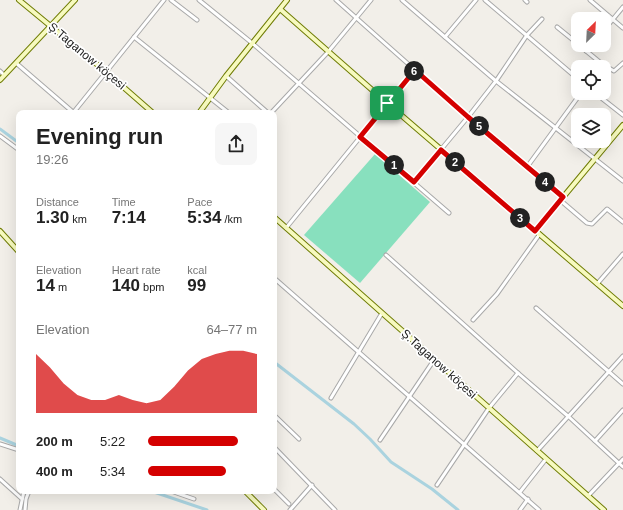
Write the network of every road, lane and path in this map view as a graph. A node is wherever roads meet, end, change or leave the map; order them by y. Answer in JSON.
{"nodes":[{"id":1,"x":19,"y":0,"type":"edge"},
{"id":2,"x":75,"y":0,"type":"edge"},
{"id":3,"x":164,"y":0,"type":"edge"},
{"id":4,"x":171,"y":0,"type":"edge"},
{"id":5,"x":199,"y":0,"type":"edge"},
{"id":6,"x":287,"y":0,"type":"edge"},
{"id":7,"x":336,"y":0,"type":"edge"},
{"id":8,"x":371,"y":0,"type":"edge"},
{"id":9,"x":402,"y":0,"type":"edge"},
{"id":10,"x":476,"y":0,"type":"edge"},
{"id":11,"x":485,"y":0,"type":"edge"},
{"id":12,"x":590,"y":0,"type":"edge"},
{"id":13,"x":623,"y":7,"type":"edge"},
{"id":14,"x":280,"y":9,"type":"junction"},
{"id":15,"x":356,"y":18,"type":"junction"},
{"id":16,"x":542,"y":19,"type":"dead end"},
{"id":17,"x":197,"y":20,"type":"dead end"},
{"id":18,"x":612,"y":20,"type":"junction"},
{"id":19,"x":51,"y":25,"type":"junction"},
{"id":20,"x":557,"y":27,"type":"dead end"},
{"id":21,"x":623,"y":28,"type":"edge"},
{"id":22,"x":527,"y":35,"type":"junction"},
{"id":23,"x":134,"y":37,"type":"junction"},
{"id":24,"x":445,"y":38,"type":"junction"},
{"id":25,"x":571,"y":39,"type":"edge"},
{"id":26,"x":252,"y":43,"type":"junction"},
{"id":27,"x":328,"y":52,"type":"junction"},
{"id":28,"x":587,"y":52,"type":"edge"},
{"id":29,"x":596,"y":60,"type":"edge"},
{"id":30,"x":16,"y":63,"type":"junction"},
{"id":31,"x":623,"y":63,"type":"edge"},
{"id":32,"x":415,"y":70,"type":"junction"},
{"id":33,"x":611,"y":70,"type":"edge"},
{"id":34,"x":0,"y":71,"type":"edge"},
{"id":35,"x":105,"y":71,"type":"junction"},
{"id":36,"x":571,"y":73,"type":"edge"},
{"id":37,"x":4,"y":75,"type":"junction"},
{"id":38,"x":226,"y":76,"type":"junction"},
{"id":39,"x":0,"y":80,"type":"edge"},
{"id":40,"x":496,"y":81,"type":"junction"},
{"id":41,"x":300,"y":84,"type":"junction"},
{"id":42,"x":211,"y":98,"type":"junction"},
{"id":43,"x":576,"y":100,"type":"edge"},
{"id":44,"x":604,"y":100,"type":"edge"},
{"id":45,"x":387,"y":103,"type":"junction"},
{"id":46,"x":70,"y":110,"type":"edge"},
{"id":47,"x":75,"y":110,"type":"edge"},
{"id":48,"x":150,"y":110,"type":"edge"},
{"id":49,"x":201,"y":110,"type":"edge"},
{"id":50,"x":225,"y":110,"type":"edge"},
{"id":51,"x":265,"y":110,"type":"edge"},
{"id":52,"x":274,"y":110,"type":"edge"},
{"id":53,"x":623,"y":115,"type":"edge"},
{"id":54,"x":468,"y":117,"type":"junction"},
{"id":55,"x":623,"y":125,"type":"edge"},
{"id":56,"x":556,"y":127,"type":"junction"},
{"id":57,"x":0,"y":136,"type":"edge"},
{"id":58,"x":360,"y":137,"type":"junction"},
{"id":59,"x":16,"y":148,"type":"edge"},
{"id":60,"x":441,"y":150,"type":"junction"},
{"id":61,"x":595,"y":158,"type":"junction"},
{"id":62,"x":528,"y":167,"type":"junction"},
{"id":63,"x":623,"y":181,"type":"edge"},
{"id":64,"x":414,"y":182,"type":"junction"},
{"id":65,"x":561,"y":198,"type":"junction"},
{"id":66,"x":449,"y":213,"type":"dead end"},
{"id":67,"x":277,"y":220,"type":"edge"},
{"id":68,"x":623,"y":222,"type":"edge"},
{"id":69,"x":286,"y":228,"type":"junction"},
{"id":70,"x":0,"y":231,"type":"edge"},
{"id":71,"x":535,"y":231,"type":"junction"},
{"id":72,"x":539,"y":235,"type":"junction"},
{"id":73,"x":16,"y":249,"type":"edge"},
{"id":74,"x":623,"y":254,"type":"edge"},
{"id":75,"x":386,"y":255,"type":"dead end"},
{"id":76,"x":277,"y":281,"type":"edge"},
{"id":77,"x":597,"y":284,"type":"junction"},
{"id":78,"x":623,"y":306,"type":"edge"},
{"id":79,"x":536,"y":308,"type":"dead end"},
{"id":80,"x":382,"y":313,"type":"junction"},
{"id":81,"x":473,"y":320,"type":"dead end"},
{"id":82,"x":360,"y":352,"type":"junction"},
{"id":83,"x":623,"y":356,"type":"edge"},
{"id":84,"x":434,"y":360,"type":"junction"},
{"id":85,"x":609,"y":371,"type":"junction"},
{"id":86,"x":518,"y":373,"type":"junction"},
{"id":87,"x":623,"y":384,"type":"edge"},
{"id":88,"x":409,"y":396,"type":"junction"},
{"id":89,"x":331,"y":398,"type":"dead end"},
{"id":90,"x":489,"y":408,"type":"junction"},
{"id":91,"x":623,"y":410,"type":"edge"},
{"id":92,"x":569,"y":417,"type":"junction"},
{"id":93,"x":277,"y":418,"type":"edge"},
{"id":94,"x":298,"y":439,"type":"dead end"},
{"id":95,"x":380,"y":440,"type":"dead end"},
{"id":96,"x":595,"y":441,"type":"junction"},
{"id":97,"x":0,"y":444,"type":"edge"},
{"id":98,"x":464,"y":444,"type":"junction"},
{"id":99,"x":16,"y":449,"type":"edge"},
{"id":100,"x":277,"y":450,"type":"edge"},
{"id":101,"x":537,"y":451,"type":"junction"},
{"id":102,"x":546,"y":459,"type":"junction"},
{"id":103,"x":623,"y":459,"type":"edge"},
{"id":104,"x":619,"y":464,"type":"junction"},
{"id":105,"x":623,"y":467,"type":"edge"},
{"id":106,"x":0,"y":479,"type":"edge"},
{"id":107,"x":312,"y":485,"type":"junction"},
{"id":108,"x":437,"y":485,"type":"dead end"},
{"id":109,"x":277,"y":492,"type":"edge"},
{"id":110,"x":520,"y":492,"type":"junction"},
{"id":111,"x":16,"y":494,"type":"edge"},
{"id":112,"x":16,"y":494,"type":"edge"},
{"id":113,"x":23,"y":494,"type":"edge"},
{"id":114,"x":27,"y":494,"type":"edge"},
{"id":115,"x":180,"y":494,"type":"edge"},
{"id":116,"x":248,"y":494,"type":"edge"},
{"id":117,"x":588,"y":496,"type":"junction"},
{"id":118,"x":22,"y":499,"type":"junction"},
{"id":119,"x":194,"y":499,"type":"dead end"},
{"id":120,"x":528,"y":500,"type":"junction"},
{"id":121,"x":289,"y":504,"type":"dead end"},
{"id":122,"x":20,"y":510,"type":"edge"},
{"id":123,"x":26,"y":510,"type":"edge"},
{"id":124,"x":264,"y":510,"type":"edge"},
{"id":125,"x":290,"y":510,"type":"edge"},
{"id":126,"x":335,"y":510,"type":"edge"},
{"id":127,"x":520,"y":510,"type":"edge"},
{"id":128,"x":540,"y":510,"type":"edge"},
{"id":129,"x":604,"y":510,"type":"edge"}],
"edges":[{"from":1,"to":19,"type":"street","name":"Ş.Taganow köçesi"},
{"from":2,"to":19,"type":"street"},
{"from":3,"to":23,"type":"street"},
{"from":4,"to":17,"type":"street"},
{"from":5,"to":26,"type":"street"},
{"from":6,"to":14,"type":"street"},
{"from":7,"to":15,"type":"street"},
{"from":8,"to":15,"type":"street"},
{"from":9,"to":24,"type":"street"},
{"from":10,"to":24,"type":"street"},
{"from":11,"to":22,"type":"street"},
{"from":12,"to":18,"type":"street"},
{"from":13,"to":18,"type":"street"},
{"from":14,"to":26,"type":"street"},
{"from":14,"to":27,"type":"street"},
{"from":15,"to":27,"type":"street"},
{"from":15,"to":32,"type":"street"},
{"from":16,"to":22,"type":"street"},
{"from":18,"to":21,"type":"street"},
{"from":19,"to":30,"type":"street"},
{"from":19,"to":35,"type":"street","name":"Ş.Taganow köçesi"},
{"from":20,"to":25,"type":"street"},
{"from":22,"to":36,"type":"street"},
{"from":22,"to":40,"type":"street"},
{"from":23,"to":35,"type":"street"},
{"from":23,"to":42,"type":"street"},
{"from":24,"to":40,"type":"street"},
{"from":26,"to":38,"type":"street"},
{"from":26,"to":41,"type":"street"},
{"from":27,"to":41,"type":"street"},
{"from":27,"to":45,"type":"street"},
{"from":28,"to":29,"type":"street"},
{"from":30,"to":37,"type":"street"},
{"from":30,"to":46,"type":"street"},
{"from":31,"to":33,"type":"street"},
{"from":32,"to":45,"type":"street"},
{"from":32,"to":54,"type":"street"},
{"from":34,"to":37,"type":"street"},
{"from":35,"to":47,"type":"street"},
{"from":35,"to":48,"type":"street","name":"Ş.Taganow köçesi"},
{"from":37,"to":39,"type":"street"},
{"from":38,"to":42,"type":"street"},
{"from":38,"to":51,"type":"street"},
{"from":40,"to":54,"type":"street"},
{"from":40,"to":56,"type":"street"},
{"from":41,"to":52,"type":"street"},
{"from":41,"to":58,"type":"street"},
{"from":42,"to":49,"type":"street"},
{"from":42,"to":50,"type":"street"},
{"from":43,"to":56,"type":"street"},
{"from":44,"to":53,"type":"street"},
{"from":45,"to":58,"type":"street"},
{"from":45,"to":60,"type":"street"},
{"from":54,"to":60,"type":"street"},
{"from":54,"to":62,"type":"street"},
{"from":55,"to":61,"type":"street"},
{"from":56,"to":61,"type":"street"},
{"from":56,"to":62,"type":"street"},
{"from":57,"to":59,"type":"street"},
{"from":58,"to":64,"type":"street"},
{"from":58,"to":69,"type":"street"},
{"from":60,"to":64,"type":"street"},
{"from":60,"to":71,"type":"street"},
{"from":61,"to":63,"type":"street"},
{"from":61,"to":65,"type":"street"},
{"from":62,"to":65,"type":"street"},
{"from":64,"to":66,"type":"street"},
{"from":65,"to":68,"type":"street"},
{"from":65,"to":71,"type":"street"},
{"from":67,"to":69,"type":"street","name":"Ş.Taganow köçesi"},
{"from":69,"to":80,"type":"street","name":"Ş.Taganow köçesi"},
{"from":70,"to":73,"type":"street"},
{"from":71,"to":72,"type":"street"},
{"from":72,"to":77,"type":"street"},
{"from":72,"to":81,"type":"street"},
{"from":74,"to":77,"type":"street"},
{"from":75,"to":86,"type":"street"},
{"from":76,"to":82,"type":"street"},
{"from":77,"to":78,"type":"street"},
{"from":79,"to":85,"type":"street"},
{"from":80,"to":82,"type":"street"},
{"from":80,"to":84,"type":"street","name":"Ş.Taganow köçesi"},
{"from":82,"to":88,"type":"street"},
{"from":82,"to":89,"type":"street"},
{"from":83,"to":85,"type":"street"},
{"from":84,"to":88,"type":"street"},
{"from":84,"to":90,"type":"street","name":"Ş.Taganow köçesi"},
{"from":85,"to":87,"type":"street"},
{"from":85,"to":92,"type":"street"},
{"from":86,"to":90,"type":"street"},
{"from":86,"to":92,"type":"street"},
{"from":88,"to":95,"type":"street"},
{"from":88,"to":98,"type":"street"},
{"from":90,"to":98,"type":"street"},
{"from":90,"to":101,"type":"street","name":"Ş.Taganow köçesi"},
{"from":91,"to":96,"type":"street"},
{"from":92,"to":96,"type":"street"},
{"from":92,"to":101,"type":"street"},
{"from":93,"to":94,"type":"street"},
{"from":96,"to":104,"type":"street"},
{"from":97,"to":99,"type":"street"},
{"from":98,"to":108,"type":"street"},
{"from":98,"to":110,"type":"street"},
{"from":100,"to":107,"type":"street"},
{"from":101,"to":102,"type":"street","name":"Ş.Taganow köçesi"},
{"from":102,"to":110,"type":"street"},
{"from":102,"to":117,"type":"street","name":"Ş.Taganow köçesi"},
{"from":103,"to":104,"type":"street"},
{"from":104,"to":105,"type":"street"},
{"from":104,"to":117,"type":"street"},
{"from":106,"to":111,"type":"street"},
{"from":107,"to":125,"type":"street"},
{"from":107,"to":126,"type":"street"},
{"from":109,"to":121,"type":"street"},
{"from":110,"to":120,"type":"street"},
{"from":112,"to":118,"type":"street"},
{"from":113,"to":118,"type":"street"},
{"from":114,"to":123,"type":"street"},
{"from":115,"to":119,"type":"street"},
{"from":116,"to":124,"type":"street"},
{"from":117,"to":129,"type":"street","name":"Ş.Taganow köçesi"},
{"from":118,"to":122,"type":"street"},
{"from":120,"to":127,"type":"street"},
{"from":120,"to":128,"type":"street"}]}
